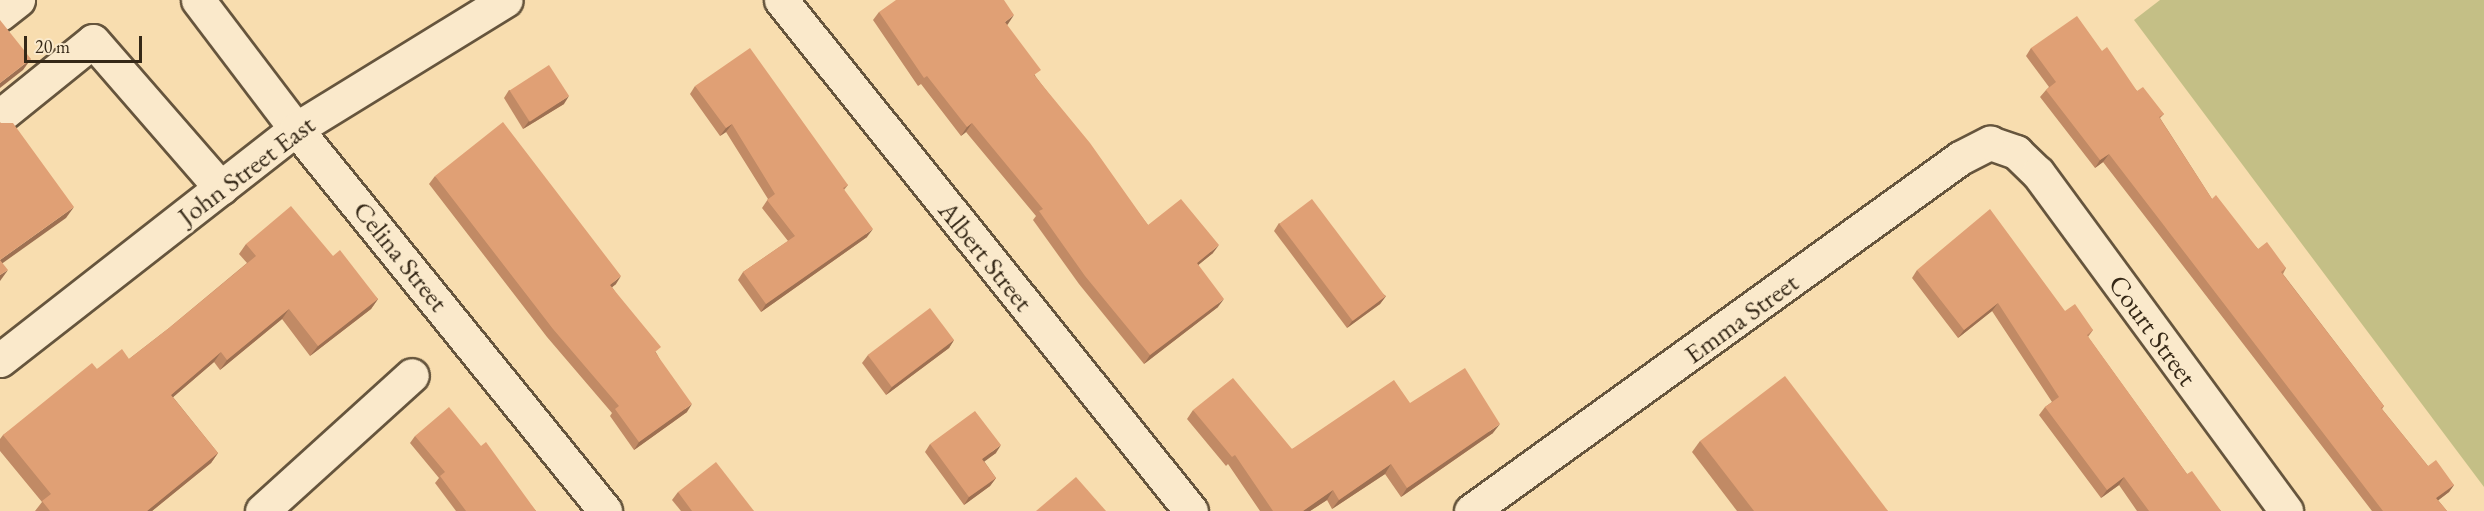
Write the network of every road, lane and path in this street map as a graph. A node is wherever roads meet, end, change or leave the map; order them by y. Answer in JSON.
{"nodes":[{"id":1,"x":18,"y":0,"type":"edge"},
{"id":2,"x":198,"y":0,"type":"edge"},
{"id":3,"x":507,"y":0,"type":"edge"},
{"id":4,"x":782,"y":0,"type":"edge"},
{"id":5,"x":0,"y":14,"type":"edge"},
{"id":6,"x":0,"y":116,"type":"edge"},
{"id":7,"x":296,"y":129,"type":"junction"},
{"id":8,"x":2016,"y":152,"type":"joint"},
{"id":9,"x":221,"y":188,"type":"junction"},
{"id":10,"x":0,"y":360,"type":"edge"},
{"id":11,"x":412,"y":375,"type":"dead end"},
{"id":12,"x":262,"y":511,"type":"edge"},
{"id":13,"x":605,"y":511,"type":"edge"},
{"id":14,"x":1191,"y":511,"type":"edge"},
{"id":15,"x":1471,"y":511,"type":"edge"},
{"id":16,"x":2286,"y":511,"type":"edge"}],
"edges":[{"from":1,"to":5,"type":"street"},
{"from":2,"to":7,"type":"street","name":"Celina Street"},
{"from":3,"to":7,"type":"street","name":"John Street East"},
{"from":4,"to":14,"type":"street","name":"Albert Street"},
{"from":6,"to":9,"type":"street"},
{"from":7,"to":9,"type":"street","name":"John Street East"},
{"from":7,"to":13,"type":"street","name":"Celina Street"},
{"from":8,"to":15,"type":"street","name":"Emma Street"},
{"from":8,"to":16,"type":"street","name":"Court Street"},
{"from":9,"to":10,"type":"street","name":"John Street East"},
{"from":11,"to":12,"type":"street"}]}
